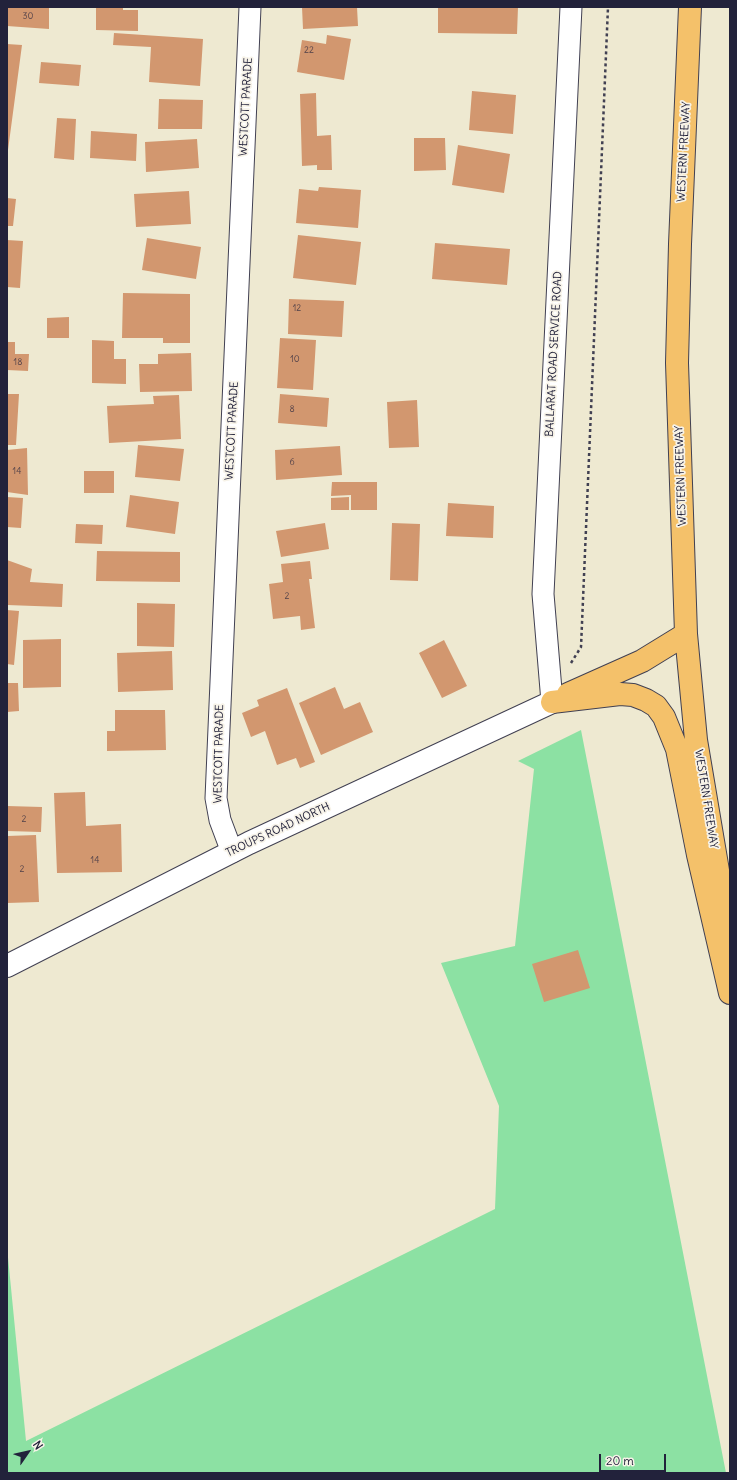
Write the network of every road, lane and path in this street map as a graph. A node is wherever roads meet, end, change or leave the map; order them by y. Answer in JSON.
{"nodes":[{"id":1,"x":250,"y":7,"type":"edge"},
{"id":2,"x":570,"y":7,"type":"edge"},
{"id":3,"x":608,"y":7,"type":"edge"},
{"id":4,"x":690,"y":7,"type":"edge"},
{"id":5,"x":686,"y":634,"type":"junction"},
{"id":6,"x":550,"y":680,"type":"junction"},
{"id":7,"x":552,"y":702,"type":"junction"},
{"id":8,"x":232,"y":852,"type":"junction"},
{"id":9,"x":730,"y":942,"type":"edge"},
{"id":10,"x":7,"y":966,"type":"edge"},
{"id":11,"x":730,"y":993,"type":"edge"}],
"edges":[{"from":1,"to":8,"type":"street","name":"WESTCOTT PARADE"},
{"from":2,"to":6,"type":"street","name":"BALLARAT ROAD SERVICE ROAD"},
{"from":3,"to":6,"type":"path"},
{"from":4,"to":5,"type":"highway","name":"WESTERN FREEWAY"},
{"from":5,"to":7,"type":"highway"},
{"from":5,"to":9,"type":"highway","name":"WESTERN FREEWAY"},
{"from":6,"to":7,"type":"street","name":"BALLARAT ROAD SERVICE ROAD"},
{"from":7,"to":8,"type":"street","name":"TROUPS ROAD NORTH"},
{"from":7,"to":11,"type":"highway"},
{"from":8,"to":10,"type":"street","name":"TROUPS ROAD NORTH"}]}
